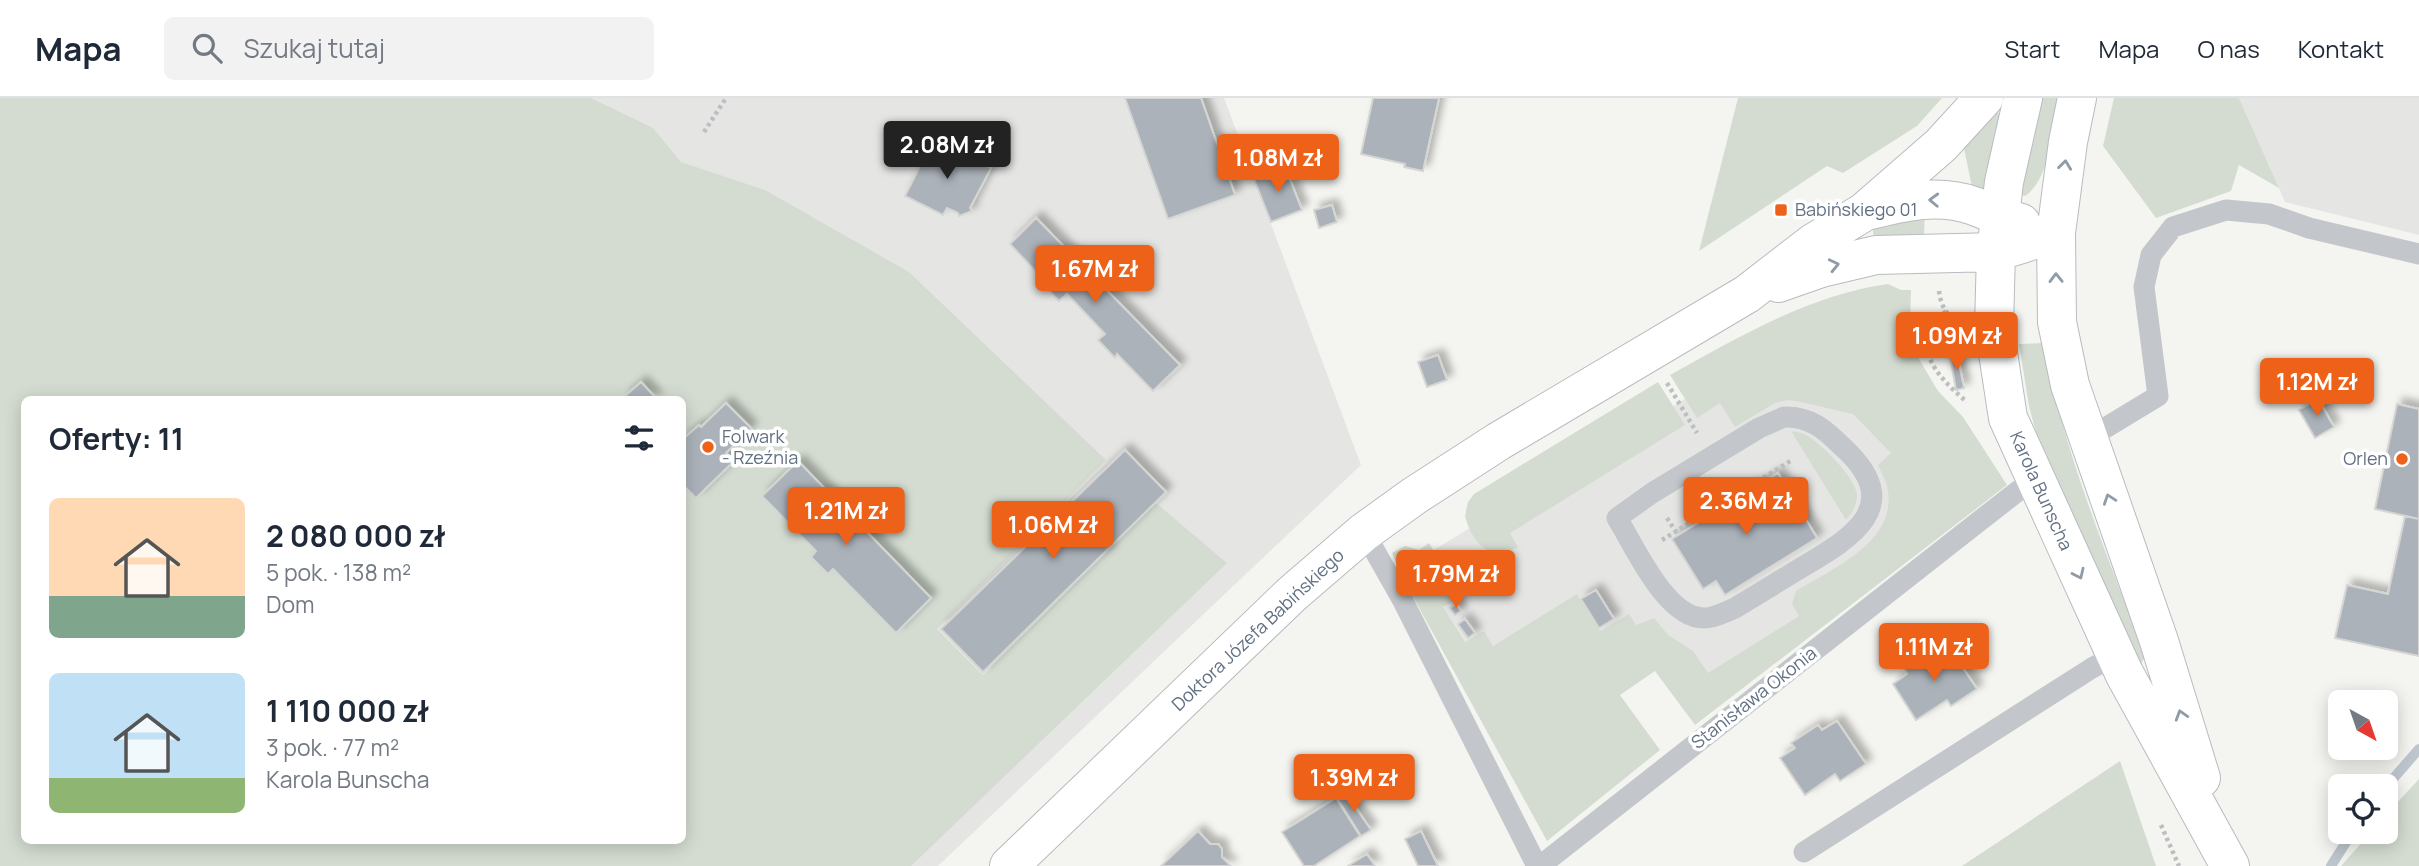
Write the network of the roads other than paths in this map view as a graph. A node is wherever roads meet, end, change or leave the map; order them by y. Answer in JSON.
{"nodes":[{"id":1,"x":1984,"y":98,"type":"edge"},
{"id":2,"x":2023,"y":98,"type":"edge"},
{"id":3,"x":2077,"y":98,"type":"edge"},
{"id":4,"x":1864,"y":212,"type":"junction"},
{"id":5,"x":2056,"y":233,"type":"junction"},
{"id":6,"x":1997,"y":235,"type":"junction"},
{"id":7,"x":2419,"y":254,"type":"edge"},
{"id":8,"x":1746,"y":294,"type":"junction"},
{"id":9,"x":2087,"y":439,"type":"junction"},
{"id":10,"x":2036,"y":481,"type":"junction"},
{"id":11,"x":1364,"y":533,"type":"junction"},
{"id":12,"x":1639,"y":554,"type":"joint"},
{"id":13,"x":2116,"y":655,"type":"junction"},
{"id":14,"x":1804,"y":852,"type":"dead end"},
{"id":15,"x":2227,"y":858,"type":"edge"},
{"id":16,"x":1009,"y":866,"type":"edge"},
{"id":17,"x":1539,"y":866,"type":"edge"}],
"edges":[{"from":1,"to":4,"type":"street","name":"Doktora Józefa Babińskiego"},
{"from":2,"to":6,"type":"street","name":"Karola Bunscha"},
{"from":5,"to":3,"type":"street","one_way":true},
{"from":6,"to":4,"type":"street","name":"Doktora Józefa Babińskiego","one_way":true},
{"from":4,"to":8,"type":"street","name":"Doktora Józefa Babińskiego"},
{"from":5,"to":6,"type":"street","name":"Doktora Józefa Babińskiego"},
{"from":9,"to":5,"type":"street","name":"Karola Bunscha","one_way":true},
{"from":8,"to":6,"type":"street","name":"Doktora Józefa Babińskiego","one_way":true},
{"from":6,"to":10,"type":"street","name":"Karola Bunscha"},
{"from":7,"to":9,"type":"lane"},
{"from":8,"to":11,"type":"street","name":"Doktora Józefa Babińskiego"},
{"from":15,"to":9,"type":"street","name":"Karola Bunscha","one_way":true},
{"from":10,"to":13,"type":"street","name":"Karola Bunscha","one_way":true},
{"from":10,"to":17,"type":"lane","name":"Stanisława Okonia"},
{"from":11,"to":16,"type":"street","name":"Doktora Józefa Babińskiego"},
{"from":11,"to":17,"type":"lane"},
{"from":12,"to":12,"type":"lane"},
{"from":13,"to":14,"type":"lane"},
{"from":13,"to":15,"type":"street","name":"Karola Bunscha"}]}
